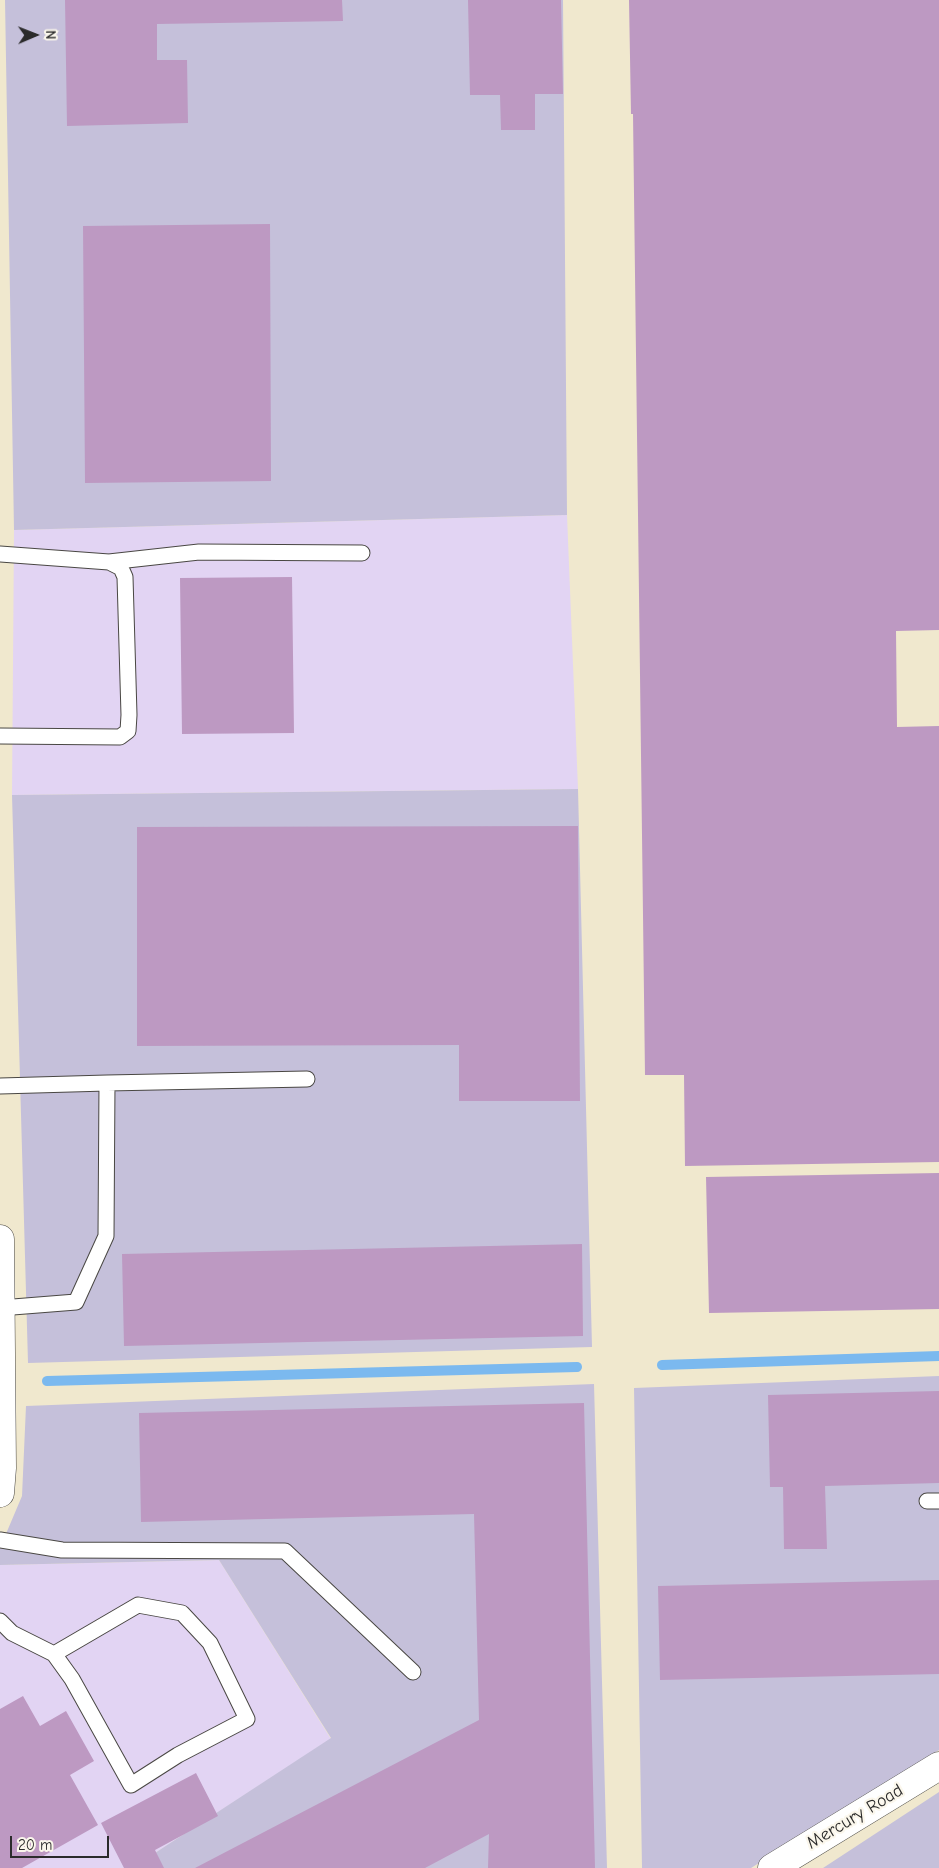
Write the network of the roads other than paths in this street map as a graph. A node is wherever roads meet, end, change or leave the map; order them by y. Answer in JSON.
{"nodes":[{"id":1,"x":362,"y":553,"type":"dead end"},
{"id":2,"x":0,"y":554,"type":"edge"},
{"id":3,"x":109,"y":562,"type":"junction"},
{"id":4,"x":0,"y":736,"type":"edge"},
{"id":5,"x":307,"y":1079,"type":"dead end"},
{"id":6,"x":107,"y":1083,"type":"junction"},
{"id":7,"x":0,"y":1086,"type":"edge"},
{"id":8,"x":0,"y":1240,"type":"edge"},
{"id":9,"x":0,"y":1308,"type":"edge"},
{"id":10,"x":0,"y":1337,"type":"edge"},
{"id":11,"x":0,"y":1493,"type":"edge"},
{"id":12,"x":0,"y":1540,"type":"edge"},
{"id":13,"x":0,"y":1621,"type":"edge"},
{"id":14,"x":54,"y":1654,"type":"junction"},
{"id":15,"x":413,"y":1672,"type":"dead end"},
{"id":16,"x":939,"y":1766,"type":"edge"},
{"id":17,"x":772,"y":1868,"type":"edge"}],
"edges":[{"from":1,"to":3,"type":"lane"},
{"from":2,"to":3,"type":"lane"},
{"from":3,"to":4,"type":"lane"},
{"from":5,"to":6,"type":"lane"},
{"from":6,"to":7,"type":"lane"},
{"from":6,"to":9,"type":"lane"},
{"from":8,"to":9,"type":"street"},
{"from":9,"to":10,"type":"street"},
{"from":10,"to":11,"type":"street"},
{"from":12,"to":15,"type":"lane"},
{"from":13,"to":14,"type":"lane"},
{"from":14,"to":14,"type":"lane"},
{"from":16,"to":17,"type":"street","name":"Mercury Road"}]}
